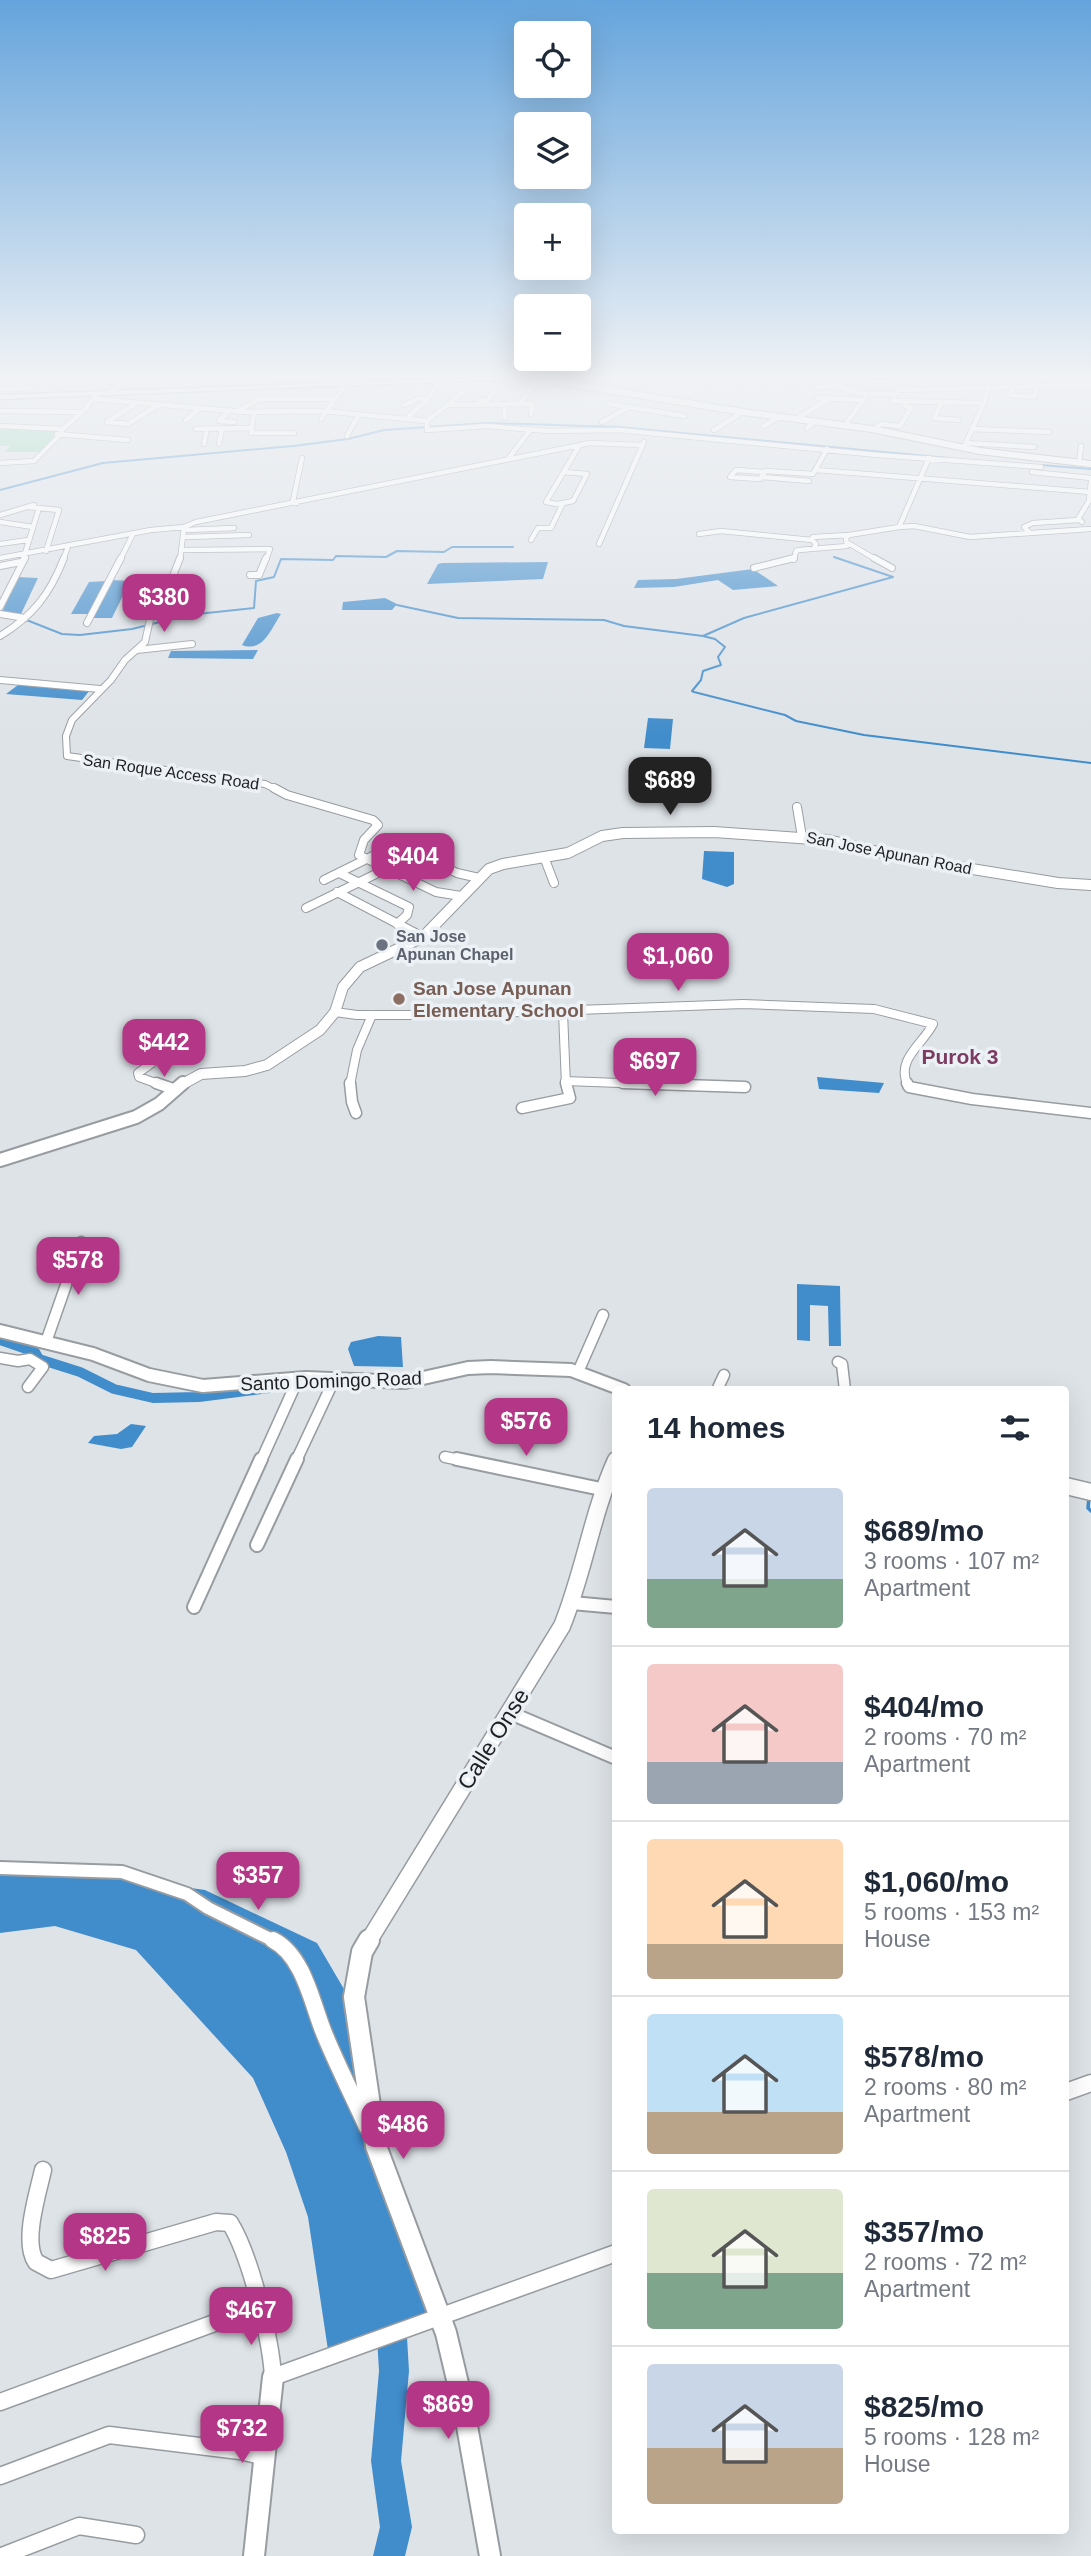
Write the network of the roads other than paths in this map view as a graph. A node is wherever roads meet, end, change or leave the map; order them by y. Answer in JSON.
{"nodes":[{"id":1,"x":294,"y":497,"type":"edge"},
{"id":2,"x":323,"y":497,"type":"edge"},
{"id":3,"x":549,"y":497,"type":"edge"},
{"id":4,"x":574,"y":497,"type":"edge"},
{"id":5,"x":620,"y":497,"type":"edge"},
{"id":6,"x":912,"y":497,"type":"edge"},
{"id":7,"x":1090,"y":501,"type":"edge"},
{"id":8,"x":296,"y":503,"type":"junction"},
{"id":9,"x":557,"y":504,"type":"junction"},
{"id":10,"x":38,"y":506,"type":"junction"},
{"id":11,"x":20,"y":509,"type":"junction"},
{"id":12,"x":0,"y":515,"type":"edge"},
{"id":13,"x":1079,"y":520,"type":"junction"},
{"id":14,"x":0,"y":522,"type":"edge"},
{"id":15,"x":14,"y":524,"type":"junction"},
{"id":16,"x":33,"y":527,"type":"junction"},
{"id":17,"x":899,"y":527,"type":"junction"},
{"id":18,"x":234,"y":528,"type":"dead end"},
{"id":19,"x":1090,"y":529,"type":"edge"},
{"id":20,"x":1030,"y":533,"type":"junction"},
{"id":21,"x":133,"y":534,"type":"junction"},
{"id":22,"x":249,"y":534,"type":"dead end"},
{"id":23,"x":699,"y":534,"type":"dead end"},
{"id":24,"x":849,"y":535,"type":"junction"},
{"id":25,"x":184,"y":537,"type":"junction"},
{"id":26,"x":28,"y":540,"type":"junction"},
{"id":27,"x":531,"y":540,"type":"dead end"},
{"id":28,"x":812,"y":540,"type":"junction"},
{"id":29,"x":243,"y":541,"type":"dead end"},
{"id":30,"x":848,"y":542,"type":"junction"},
{"id":31,"x":0,"y":544,"type":"edge"},
{"id":32,"x":600,"y":544,"type":"dead end"},
{"id":33,"x":68,"y":547,"type":"junction"},
{"id":34,"x":814,"y":548,"type":"junction"},
{"id":35,"x":46,"y":551,"type":"junction"},
{"id":36,"x":24,"y":554,"type":"junction"},
{"id":37,"x":0,"y":558,"type":"edge"},
{"id":38,"x":21,"y":562,"type":"junction"},
{"id":39,"x":0,"y":566,"type":"edge"},
{"id":40,"x":754,"y":568,"type":"dead end"},
{"id":41,"x":892,"y":568,"type":"dead end"},
{"id":42,"x":250,"y":575,"type":"dead end"},
{"id":43,"x":0,"y":607,"type":"edge"},
{"id":44,"x":0,"y":614,"type":"edge"},
{"id":45,"x":25,"y":618,"type":"junction"},
{"id":46,"x":87,"y":623,"type":"dead end"},
{"id":47,"x":0,"y":636,"type":"edge"},
{"id":48,"x":192,"y":644,"type":"dead end"},
{"id":49,"x":137,"y":650,"type":"junction"},
{"id":50,"x":0,"y":680,"type":"edge"},
{"id":51,"x":100,"y":688,"type":"junction"},
{"id":52,"x":797,"y":807,"type":"dead end"},
{"id":53,"x":802,"y":837,"type":"junction"},
{"id":54,"x":418,"y":854,"type":"junction"},
{"id":55,"x":544,"y":857,"type":"junction"},
{"id":56,"x":368,"y":859,"type":"junction"},
{"id":57,"x":387,"y":869,"type":"junction"},
{"id":58,"x":339,"y":873,"type":"junction"},
{"id":59,"x":479,"y":878,"type":"junction"},
{"id":60,"x":324,"y":880,"type":"dead end"},
{"id":61,"x":358,"y":882,"type":"junction"},
{"id":62,"x":554,"y":883,"type":"dead end"},
{"id":63,"x":1091,"y":885,"type":"edge"},
{"id":64,"x":337,"y":892,"type":"junction"},
{"id":65,"x":461,"y":896,"type":"junction"},
{"id":66,"x":306,"y":908,"type":"dead end"},
{"id":67,"x":397,"y":924,"type":"junction"},
{"id":68,"x":423,"y":937,"type":"junction"},
{"id":69,"x":335,"y":1012,"type":"junction"},
{"id":70,"x":563,"y":1012,"type":"junction"},
{"id":71,"x":372,"y":1015,"type":"junction"},
{"id":72,"x":152,"y":1063,"type":"dead end"},
{"id":73,"x":565,"y":1081,"type":"junction"},
{"id":74,"x":746,"y":1087,"type":"dead end"},
{"id":75,"x":176,"y":1090,"type":"junction"},
{"id":76,"x":522,"y":1108,"type":"dead end"},
{"id":77,"x":356,"y":1113,"type":"dead end"},
{"id":78,"x":1091,"y":1113,"type":"edge"},
{"id":79,"x":0,"y":1160,"type":"edge"},
{"id":80,"x":81,"y":1242,"type":"dead end"},
{"id":81,"x":603,"y":1315,"type":"dead end"},
{"id":82,"x":0,"y":1331,"type":"edge"},
{"id":83,"x":46,"y":1342,"type":"junction"},
{"id":84,"x":0,"y":1358,"type":"edge"},
{"id":85,"x":838,"y":1362,"type":"dead end"},
{"id":86,"x":578,"y":1372,"type":"junction"},
{"id":87,"x":724,"y":1375,"type":"dead end"},
{"id":88,"x":298,"y":1379,"type":"junction"},
{"id":89,"x":334,"y":1380,"type":"junction"},
{"id":90,"x":614,"y":1386,"type":"edge"},
{"id":91,"x":719,"y":1386,"type":"edge"},
{"id":92,"x":845,"y":1386,"type":"edge"},
{"id":93,"x":28,"y":1387,"type":"dead end"},
{"id":94,"x":445,"y":1457,"type":"dead end"},
{"id":95,"x":612,"y":1468,"type":"edge"},
{"id":96,"x":1069,"y":1487,"type":"edge"},
{"id":97,"x":601,"y":1489,"type":"junction"},
{"id":98,"x":1091,"y":1492,"type":"edge"},
{"id":99,"x":257,"y":1545,"type":"dead end"},
{"id":100,"x":572,"y":1603,"type":"junction"},
{"id":101,"x":194,"y":1607,"type":"dead end"},
{"id":102,"x":612,"y":1607,"type":"edge"},
{"id":103,"x":508,"y":1712,"type":"junction"},
{"id":104,"x":612,"y":1756,"type":"edge"},
{"id":105,"x":0,"y":1868,"type":"edge"},
{"id":106,"x":1091,"y":2083,"type":"edge"},
{"id":107,"x":1069,"y":2091,"type":"edge"},
{"id":108,"x":376,"y":2147,"type":"junction"},
{"id":109,"x":43,"y":2170,"type":"dead end"},
{"id":110,"x":612,"y":2254,"type":"edge"},
{"id":111,"x":259,"y":2311,"type":"junction"},
{"id":112,"x":440,"y":2317,"type":"junction"},
{"id":113,"x":272,"y":2377,"type":"junction"},
{"id":114,"x":0,"y":2402,"type":"edge"},
{"id":115,"x":265,"y":2457,"type":"junction"},
{"id":116,"x":0,"y":2476,"type":"edge"},
{"id":117,"x":136,"y":2535,"type":"dead end"},
{"id":118,"x":2,"y":2556,"type":"edge"},
{"id":119,"x":254,"y":2556,"type":"edge"},
{"id":120,"x":490,"y":2556,"type":"edge"}],
"edges":[{"from":1,"to":8,"type":"street"},
{"from":2,"to":8,"type":"street"},
{"from":3,"to":9,"type":"street"},
{"from":4,"to":9,"type":"street"},
{"from":5,"to":32,"type":"street"},
{"from":6,"to":17,"type":"street"},
{"from":7,"to":13,"type":"street"},
{"from":8,"to":25,"type":"street"},
{"from":9,"to":27,"type":"street"},
{"from":10,"to":11,"type":"street"},
{"from":10,"to":16,"type":"street"},
{"from":10,"to":35,"type":"street"},
{"from":11,"to":12,"type":"street"},
{"from":11,"to":15,"type":"street"},
{"from":13,"to":19,"type":"street"},
{"from":13,"to":20,"type":"street"},
{"from":14,"to":15,"type":"street"},
{"from":15,"to":16,"type":"street"},
{"from":16,"to":26,"type":"street"},
{"from":17,"to":20,"type":"street"},
{"from":17,"to":24,"type":"street"},
{"from":18,"to":25,"type":"street"},
{"from":19,"to":20,"type":"street"},
{"from":21,"to":25,"type":"street"},
{"from":21,"to":33,"type":"street"},
{"from":21,"to":46,"type":"street"},
{"from":22,"to":25,"type":"street"},
{"from":23,"to":28,"type":"street"},
{"from":24,"to":28,"type":"street"},
{"from":24,"to":30,"type":"street"},
{"from":25,"to":29,"type":"street"},
{"from":25,"to":42,"type":"street"},
{"from":25,"to":49,"type":"street"},
{"from":26,"to":31,"type":"street"},
{"from":26,"to":36,"type":"street"},
{"from":28,"to":34,"type":"street"},
{"from":30,"to":34,"type":"street"},
{"from":30,"to":41,"type":"street"},
{"from":33,"to":35,"type":"street"},
{"from":33,"to":45,"type":"street"},
{"from":34,"to":40,"type":"street"},
{"from":35,"to":36,"type":"street"},
{"from":36,"to":37,"type":"street"},
{"from":36,"to":38,"type":"street"},
{"from":38,"to":39,"type":"street"},
{"from":38,"to":43,"type":"street"},
{"from":44,"to":45,"type":"street"},
{"from":45,"to":47,"type":"street"},
{"from":48,"to":49,"type":"street"},
{"from":49,"to":51,"type":"street","name":"San Roque Access Road"},
{"from":50,"to":51,"type":"street"},
{"from":51,"to":56,"type":"street","name":"San Roque Access Road"},
{"from":52,"to":53,"type":"street"},
{"from":53,"to":55,"type":"street","name":"San Jose Apunan Road"},
{"from":53,"to":63,"type":"street","name":"San Jose Apunan Road"},
{"from":54,"to":56,"type":"street"},
{"from":54,"to":57,"type":"street"},
{"from":54,"to":59,"type":"street"},
{"from":55,"to":59,"type":"street","name":"San Jose Apunan Road"},
{"from":55,"to":62,"type":"street"},
{"from":56,"to":57,"type":"street"},
{"from":56,"to":58,"type":"street"},
{"from":57,"to":61,"type":"street"},
{"from":57,"to":65,"type":"street"},
{"from":58,"to":60,"type":"street"},
{"from":58,"to":61,"type":"street"},
{"from":59,"to":65,"type":"street","name":"San Jose Apunan Road"},
{"from":61,"to":64,"type":"street"},
{"from":61,"to":67,"type":"street"},
{"from":64,"to":66,"type":"street"},
{"from":64,"to":67,"type":"street"},
{"from":65,"to":68,"type":"street","name":"San Jose Apunan Road"},
{"from":67,"to":68,"type":"street"},
{"from":68,"to":69,"type":"street","name":"San Jose Apunan Road"},
{"from":69,"to":71,"type":"street"},
{"from":69,"to":75,"type":"street"},
{"from":70,"to":71,"type":"street"},
{"from":70,"to":73,"type":"street"},
{"from":70,"to":78,"type":"street"},
{"from":71,"to":77,"type":"street"},
{"from":72,"to":75,"type":"street"},
{"from":73,"to":74,"type":"street"},
{"from":73,"to":76,"type":"street"},
{"from":75,"to":79,"type":"street"},
{"from":80,"to":83,"type":"street"},
{"from":81,"to":86,"type":"street"},
{"from":82,"to":83,"type":"street","name":"Santo Domingo Road"},
{"from":83,"to":88,"type":"street","name":"Santo Domingo Road"},
{"from":84,"to":93,"type":"street"},
{"from":85,"to":92,"type":"street"},
{"from":86,"to":89,"type":"street","name":"Santo Domingo Road"},
{"from":86,"to":90,"type":"street","name":"Santo Domingo Road"},
{"from":87,"to":91,"type":"street"},
{"from":88,"to":89,"type":"street","name":"Santo Domingo Road"},
{"from":88,"to":101,"type":"street"},
{"from":89,"to":99,"type":"street"},
{"from":94,"to":97,"type":"street"},
{"from":95,"to":97,"type":"street","name":"Calle Onse"},
{"from":96,"to":98,"type":"street"},
{"from":97,"to":100,"type":"street","name":"Calle Onse"},
{"from":100,"to":102,"type":"street"},
{"from":100,"to":103,"type":"street","name":"Calle Onse"},
{"from":103,"to":104,"type":"street"},
{"from":103,"to":108,"type":"street","name":"Calle Onse"},
{"from":105,"to":108,"type":"street"},
{"from":106,"to":107,"type":"street"},
{"from":108,"to":112,"type":"street","name":"Calle Onse"},
{"from":109,"to":111,"type":"street"},
{"from":110,"to":112,"type":"street"},
{"from":111,"to":113,"type":"street"},
{"from":111,"to":114,"type":"street"},
{"from":112,"to":113,"type":"street"},
{"from":112,"to":120,"type":"street","name":"Calle Onse"},
{"from":113,"to":115,"type":"street"},
{"from":115,"to":116,"type":"street"},
{"from":115,"to":119,"type":"street"},
{"from":117,"to":118,"type":"street"}]}
